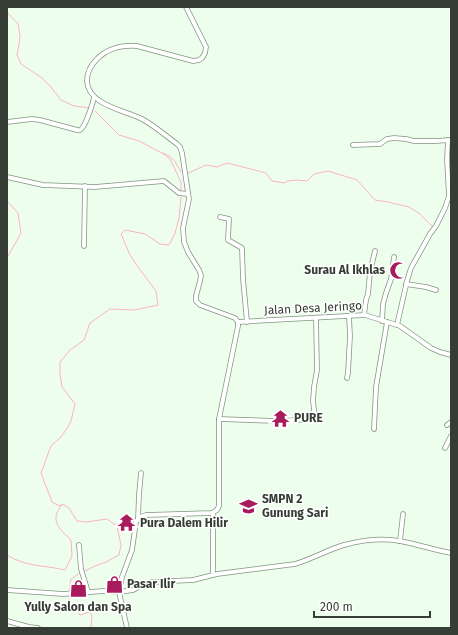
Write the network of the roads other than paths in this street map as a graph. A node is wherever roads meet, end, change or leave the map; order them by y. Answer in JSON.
{"nodes":[{"id":1,"x":186,"y":7,"type":"edge"},
{"id":2,"x":94,"y":97,"type":"junction"},
{"id":3,"x":7,"y":122,"type":"edge"},
{"id":4,"x":449,"y":140,"type":"edge"},
{"id":5,"x":353,"y":145,"type":"dead end"},
{"id":6,"x":7,"y":177,"type":"edge"},
{"id":7,"x":85,"y":186,"type":"junction"},
{"id":8,"x":188,"y":194,"type":"junction"},
{"id":9,"x":220,"y":217,"type":"dead end"},
{"id":10,"x":84,"y":246,"type":"dead end"},
{"id":11,"x":375,"y":251,"type":"dead end"},
{"id":12,"x":394,"y":257,"type":"dead end"},
{"id":13,"x":406,"y":284,"type":"junction"},
{"id":14,"x":436,"y":290,"type":"dead end"},
{"id":15,"x":364,"y":315,"type":"junction"},
{"id":16,"x":349,"y":316,"type":"junction"},
{"id":17,"x":316,"y":318,"type":"junction"},
{"id":18,"x":382,"y":321,"type":"junction"},
{"id":19,"x":238,"y":322,"type":"junction"},
{"id":20,"x":247,"y":322,"type":"junction"},
{"id":21,"x":387,"y":322,"type":"junction"},
{"id":22,"x":397,"y":326,"type":"junction"},
{"id":23,"x":451,"y":355,"type":"edge"},
{"id":24,"x":347,"y":378,"type":"dead end"},
{"id":25,"x":219,"y":419,"type":"junction"},
{"id":26,"x":374,"y":429,"type":"dead end"},
{"id":27,"x":451,"y":436,"type":"edge"},
{"id":28,"x":445,"y":448,"type":"dead end"},
{"id":29,"x":141,"y":473,"type":"dead end"},
{"id":30,"x":213,"y":513,"type":"junction"},
{"id":31,"x":403,"y":514,"type":"dead end"},
{"id":32,"x":138,"y":519,"type":"junction"},
{"id":33,"x":400,"y":541,"type":"junction"},
{"id":34,"x":79,"y":545,"type":"dead end"},
{"id":35,"x":451,"y":553,"type":"edge"},
{"id":36,"x":213,"y":575,"type":"junction"},
{"id":37,"x":7,"y":590,"type":"edge"},
{"id":38,"x":88,"y":592,"type":"junction"},
{"id":39,"x":117,"y":592,"type":"junction"},
{"id":40,"x":7,"y":621,"type":"edge"},
{"id":41,"x":38,"y":628,"type":"edge"},
{"id":42,"x":127,"y":628,"type":"edge"}],
"edges":[{"from":1,"to":2,"type":"street"},
{"from":2,"to":3,"type":"street"},
{"from":2,"to":8,"type":"street"},
{"from":4,"to":5,"type":"street"},
{"from":4,"to":13,"type":"street"},
{"from":6,"to":7,"type":"street"},
{"from":7,"to":8,"type":"street"},
{"from":7,"to":10,"type":"street"},
{"from":8,"to":19,"type":"street"},
{"from":9,"to":20,"type":"street"},
{"from":11,"to":15,"type":"street"},
{"from":12,"to":18,"type":"street"},
{"from":13,"to":14,"type":"street"},
{"from":13,"to":22,"type":"street"},
{"from":15,"to":16,"type":"street","name":"Jalan Desa Jeringo"},
{"from":15,"to":18,"type":"street","name":"Jalan Desa Jeringo"},
{"from":16,"to":17,"type":"street","name":"Jalan Desa Jeringo"},
{"from":16,"to":24,"type":"street"},
{"from":17,"to":20,"type":"street","name":"Jalan Desa Jeringo"},
{"from":17,"to":25,"type":"street"},
{"from":18,"to":21,"type":"street","name":"Jalan Desa Jeringo"},
{"from":19,"to":20,"type":"street","name":"Jalan Desa Jeringo"},
{"from":19,"to":25,"type":"street"},
{"from":21,"to":22,"type":"street","name":"Jalan Desa Jeringo"},
{"from":21,"to":26,"type":"street"},
{"from":22,"to":23,"type":"street","name":"Jalan Desa Jeringo"},
{"from":25,"to":30,"type":"street"},
{"from":27,"to":28,"type":"street"},
{"from":29,"to":32,"type":"street"},
{"from":30,"to":32,"type":"street"},
{"from":30,"to":36,"type":"street"},
{"from":31,"to":33,"type":"street"},
{"from":32,"to":39,"type":"street"},
{"from":33,"to":35,"type":"street"},
{"from":33,"to":36,"type":"street"},
{"from":34,"to":38,"type":"street"},
{"from":36,"to":39,"type":"street"},
{"from":37,"to":38,"type":"street"},
{"from":38,"to":39,"type":"street"},
{"from":39,"to":42,"type":"street"},
{"from":40,"to":41,"type":"street"}]}
